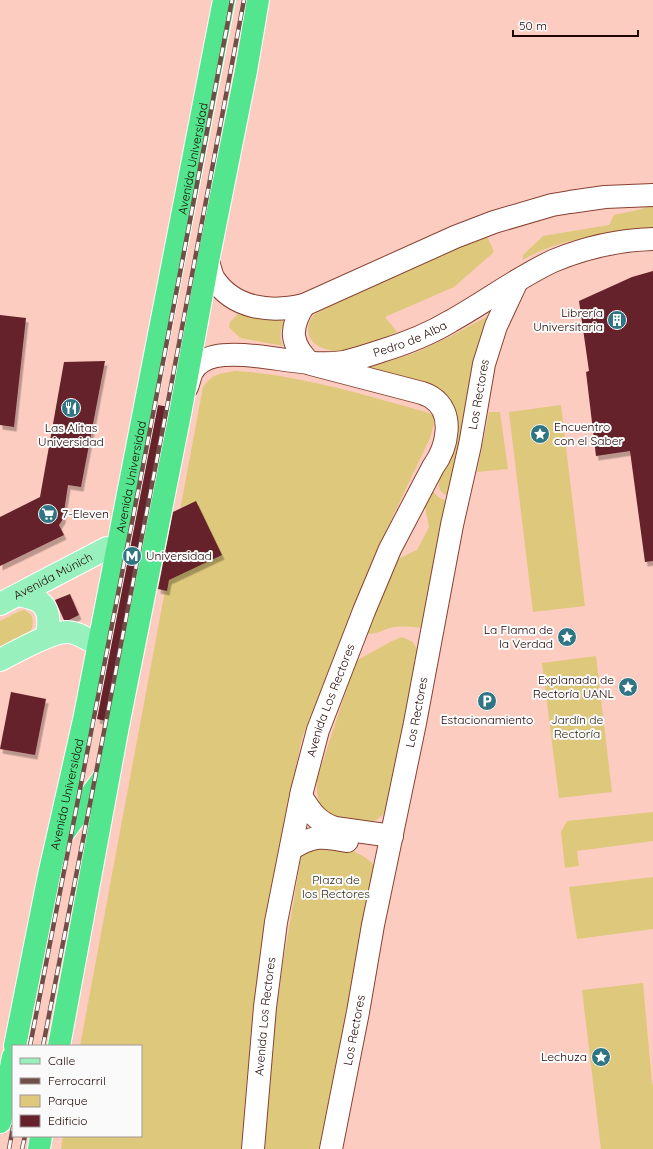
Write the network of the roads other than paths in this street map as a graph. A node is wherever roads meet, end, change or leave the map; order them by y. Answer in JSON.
{"nodes":[{"id":1,"x":224,"y":0,"type":"edge"},
{"id":2,"x":258,"y":0,"type":"edge"},
{"id":3,"x":653,"y":195,"type":"edge"},
{"id":4,"x":653,"y":239,"type":"edge"},
{"id":5,"x":208,"y":261,"type":"junction"},
{"id":6,"x":517,"y":281,"type":"junction"},
{"id":7,"x":304,"y":305,"type":"junction"},
{"id":8,"x":312,"y":364,"type":"junction"},
{"id":9,"x":181,"y":409,"type":"junction"},
{"id":10,"x":107,"y":548,"type":"dead end"},
{"id":11,"x":19,"y":595,"type":"junction"},
{"id":12,"x":0,"y":604,"type":"edge"},
{"id":13,"x":46,"y":638,"type":"junction"},
{"id":14,"x":91,"y":641,"type":"dead end"},
{"id":15,"x":0,"y":660,"type":"edge"},
{"id":16,"x":110,"y":769,"type":"junction"},
{"id":17,"x":301,"y":796,"type":"junction"},
{"id":18,"x":57,"y":842,"type":"junction"},
{"id":19,"x":390,"y":843,"type":"junction"},
{"id":20,"x":291,"y":849,"type":"junction"},
{"id":21,"x":15,"y":1045,"type":"edge"},
{"id":22,"x":59,"y":1045,"type":"edge"},
{"id":23,"x":12,"y":1062,"type":"edge"},
{"id":24,"x":0,"y":1122,"type":"edge"},
{"id":25,"x":42,"y":1137,"type":"edge"},
{"id":26,"x":39,"y":1149,"type":"edge"},
{"id":27,"x":253,"y":1149,"type":"edge"},
{"id":28,"x":330,"y":1149,"type":"edge"}],
"edges":[{"from":1,"to":18,"type":"highway","name":"Avenida Universidad"},
{"from":2,"to":5,"type":"highway"},
{"from":3,"to":7,"type":"street"},
{"from":4,"to":6,"type":"street","name":"Pedro de Alba"},
{"from":5,"to":7,"type":"street"},
{"from":5,"to":9,"type":"highway"},
{"from":6,"to":8,"type":"street","name":"Pedro de Alba"},
{"from":6,"to":19,"type":"street","name":"Los Rectores"},
{"from":7,"to":8,"type":"street"},
{"from":8,"to":9,"type":"street","name":"Pedro de Alba"},
{"from":8,"to":17,"type":"street","name":"Avenida Los Rectores"},
{"from":9,"to":16,"type":"highway"},
{"from":10,"to":11,"type":"main road","name":"Avenida Múnich"},
{"from":11,"to":12,"type":"main road","name":"Avenida Múnich"},
{"from":11,"to":13,"type":"main road"},
{"from":13,"to":14,"type":"main road"},
{"from":13,"to":15,"type":"main road"},
{"from":16,"to":18,"type":"highway"},
{"from":16,"to":22,"type":"highway"},
{"from":17,"to":19,"type":"street"},
{"from":17,"to":20,"type":"street","name":"Avenida Los Rectores"},
{"from":18,"to":21,"type":"highway","name":"Avenida Universidad"},
{"from":19,"to":20,"type":"street"},
{"from":19,"to":28,"type":"street","name":"Los Rectores"},
{"from":20,"to":27,"type":"street","name":"Avenida Los Rectores"},
{"from":23,"to":24,"type":"highway"},
{"from":25,"to":26,"type":"highway"}]}
